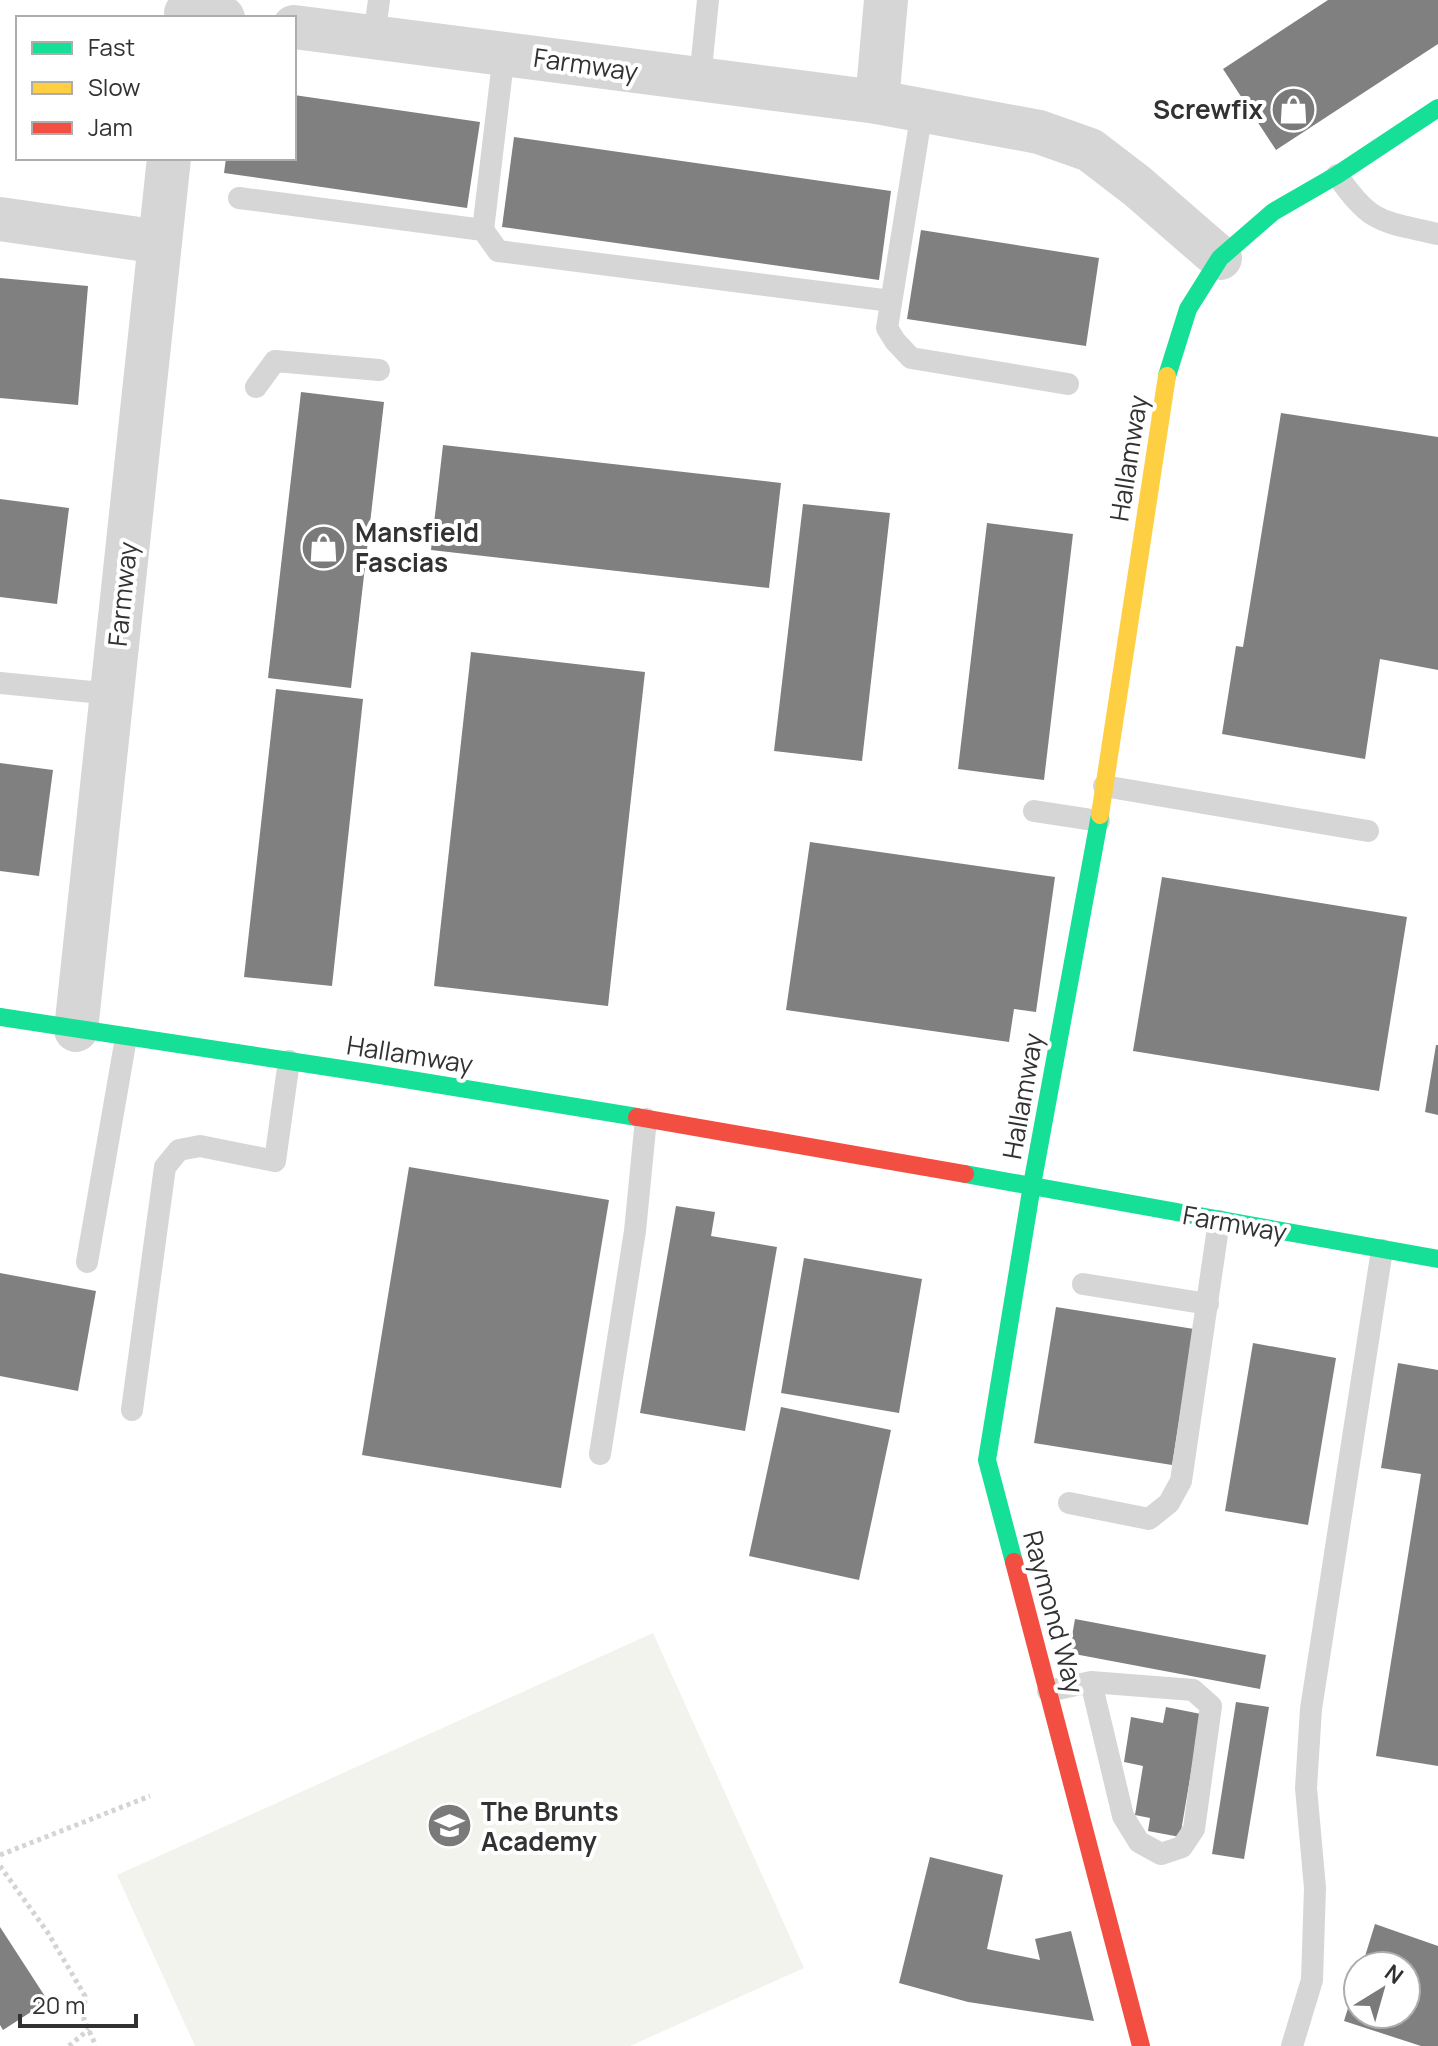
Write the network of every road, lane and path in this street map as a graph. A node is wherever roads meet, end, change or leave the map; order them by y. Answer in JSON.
{"nodes":[{"id":1,"x":708,"y":0,"type":"edge"},
{"id":2,"x":886,"y":0,"type":"edge"},
{"id":3,"x":377,"y":19,"type":"edge"},
{"id":4,"x":296,"y":27,"type":"edge"},
{"id":5,"x":504,"y":53,"type":"junction"},
{"id":6,"x":700,"y":79,"type":"junction"},
{"id":7,"x":877,"y":102,"type":"junction"},
{"id":8,"x":1438,"y":108,"type":"edge"},
{"id":9,"x":922,"y":111,"type":"junction"},
{"id":10,"x":169,"y":160,"type":"edge"},
{"id":11,"x":1337,"y":175,"type":"junction"},
{"id":12,"x":239,"y":198,"type":"dead end"},
{"id":13,"x":0,"y":219,"type":"edge"},
{"id":14,"x":483,"y":230,"type":"junction"},
{"id":15,"x":1438,"y":234,"type":"edge"},
{"id":16,"x":160,"y":242,"type":"junction"},
{"id":17,"x":1220,"y":258,"type":"junction"},
{"id":18,"x":891,"y":301,"type":"junction"},
{"id":19,"x":379,"y":370,"type":"dead end"},
{"id":20,"x":1068,"y":384,"type":"dead end"},
{"id":21,"x":256,"y":387,"type":"dead end"},
{"id":22,"x":0,"y":683,"type":"edge"},
{"id":23,"x":112,"y":694,"type":"junction"},
{"id":24,"x":1104,"y":786,"type":"junction"},
{"id":25,"x":1034,"y":811,"type":"dead end"},
{"id":26,"x":1099,"y":821,"type":"junction"},
{"id":27,"x":1368,"y":831,"type":"dead end"},
{"id":28,"x":0,"y":1017,"type":"edge"},
{"id":29,"x":76,"y":1030,"type":"junction"},
{"id":30,"x":126,"y":1038,"type":"junction"},
{"id":31,"x":289,"y":1061,"type":"junction"},
{"id":32,"x":646,"y":1119,"type":"junction"},
{"id":33,"x":1032,"y":1185,"type":"junction"},
{"id":34,"x":1219,"y":1221,"type":"junction"},
{"id":35,"x":1382,"y":1250,"type":"junction"},
{"id":36,"x":1438,"y":1259,"type":"edge"},
{"id":37,"x":87,"y":1262,"type":"dead end"},
{"id":38,"x":1083,"y":1284,"type":"dead end"},
{"id":39,"x":1208,"y":1304,"type":"junction"},
{"id":40,"x":132,"y":1410,"type":"dead end"},
{"id":41,"x":600,"y":1454,"type":"dead end"},
{"id":42,"x":1069,"y":1503,"type":"dead end"},
{"id":43,"x":1091,"y":1682,"type":"junction"},
{"id":44,"x":1048,"y":1691,"type":"junction"},
{"id":45,"x":150,"y":1796,"type":"dead end"},
{"id":46,"x":0,"y":1855,"type":"edge"},
{"id":47,"x":0,"y":1866,"type":"edge"},
{"id":48,"x":89,"y":2029,"type":"junction"},
{"id":49,"x":69,"y":2046,"type":"edge"},
{"id":50,"x":96,"y":2046,"type":"edge"},
{"id":51,"x":1141,"y":2046,"type":"edge"},
{"id":52,"x":1292,"y":2046,"type":"edge"}],
"edges":[{"from":1,"to":6,"type":"lane"},
{"from":2,"to":7,"type":"street"},
{"from":3,"to":4,"type":"street","name":"Farmway"},
{"from":3,"to":5,"type":"street","name":"Farmway"},
{"from":5,"to":6,"type":"street","name":"Farmway"},
{"from":5,"to":14,"type":"lane"},
{"from":6,"to":7,"type":"street","name":"Farmway"},
{"from":7,"to":9,"type":"street","name":"Farmway"},
{"from":8,"to":11,"type":"street","name":"Hallamway"},
{"from":9,"to":17,"type":"street","name":"Farmway"},
{"from":9,"to":18,"type":"lane"},
{"from":10,"to":16,"type":"street","name":"Farmway"},
{"from":11,"to":15,"type":"lane"},
{"from":11,"to":17,"type":"street","name":"Hallamway"},
{"from":12,"to":14,"type":"lane"},
{"from":13,"to":16,"type":"street"},
{"from":14,"to":18,"type":"lane"},
{"from":16,"to":23,"type":"street","name":"Farmway"},
{"from":17,"to":24,"type":"street","name":"Hallamway"},
{"from":18,"to":20,"type":"lane"},
{"from":19,"to":21,"type":"lane"},
{"from":22,"to":23,"type":"lane"},
{"from":23,"to":29,"type":"street","name":"Farmway"},
{"from":24,"to":26,"type":"street","name":"Hallamway"},
{"from":24,"to":27,"type":"lane"},
{"from":25,"to":26,"type":"lane"},
{"from":26,"to":33,"type":"street","name":"Hallamway"},
{"from":28,"to":29,"type":"street","name":"Hallamway"},
{"from":29,"to":30,"type":"street","name":"Hallamway"},
{"from":30,"to":31,"type":"street","name":"Hallamway"},
{"from":30,"to":37,"type":"lane"},
{"from":31,"to":32,"type":"street","name":"Hallamway"},
{"from":31,"to":40,"type":"lane"},
{"from":32,"to":33,"type":"street","name":"Hallamway"},
{"from":32,"to":41,"type":"lane"},
{"from":33,"to":34,"type":"street","name":"Farmway"},
{"from":33,"to":44,"type":"street","name":"Raymond Way"},
{"from":34,"to":35,"type":"street","name":"Farmway"},
{"from":34,"to":39,"type":"lane"},
{"from":35,"to":36,"type":"street","name":"Farmway"},
{"from":35,"to":52,"type":"lane"},
{"from":38,"to":39,"type":"lane"},
{"from":39,"to":42,"type":"lane"},
{"from":43,"to":43,"type":"lane"},
{"from":43,"to":44,"type":"lane"},
{"from":44,"to":51,"type":"street","name":"Raymond Way"},
{"from":45,"to":46,"type":"path"},
{"from":47,"to":48,"type":"path"},
{"from":48,"to":49,"type":"path"},
{"from":48,"to":50,"type":"path"}]}
